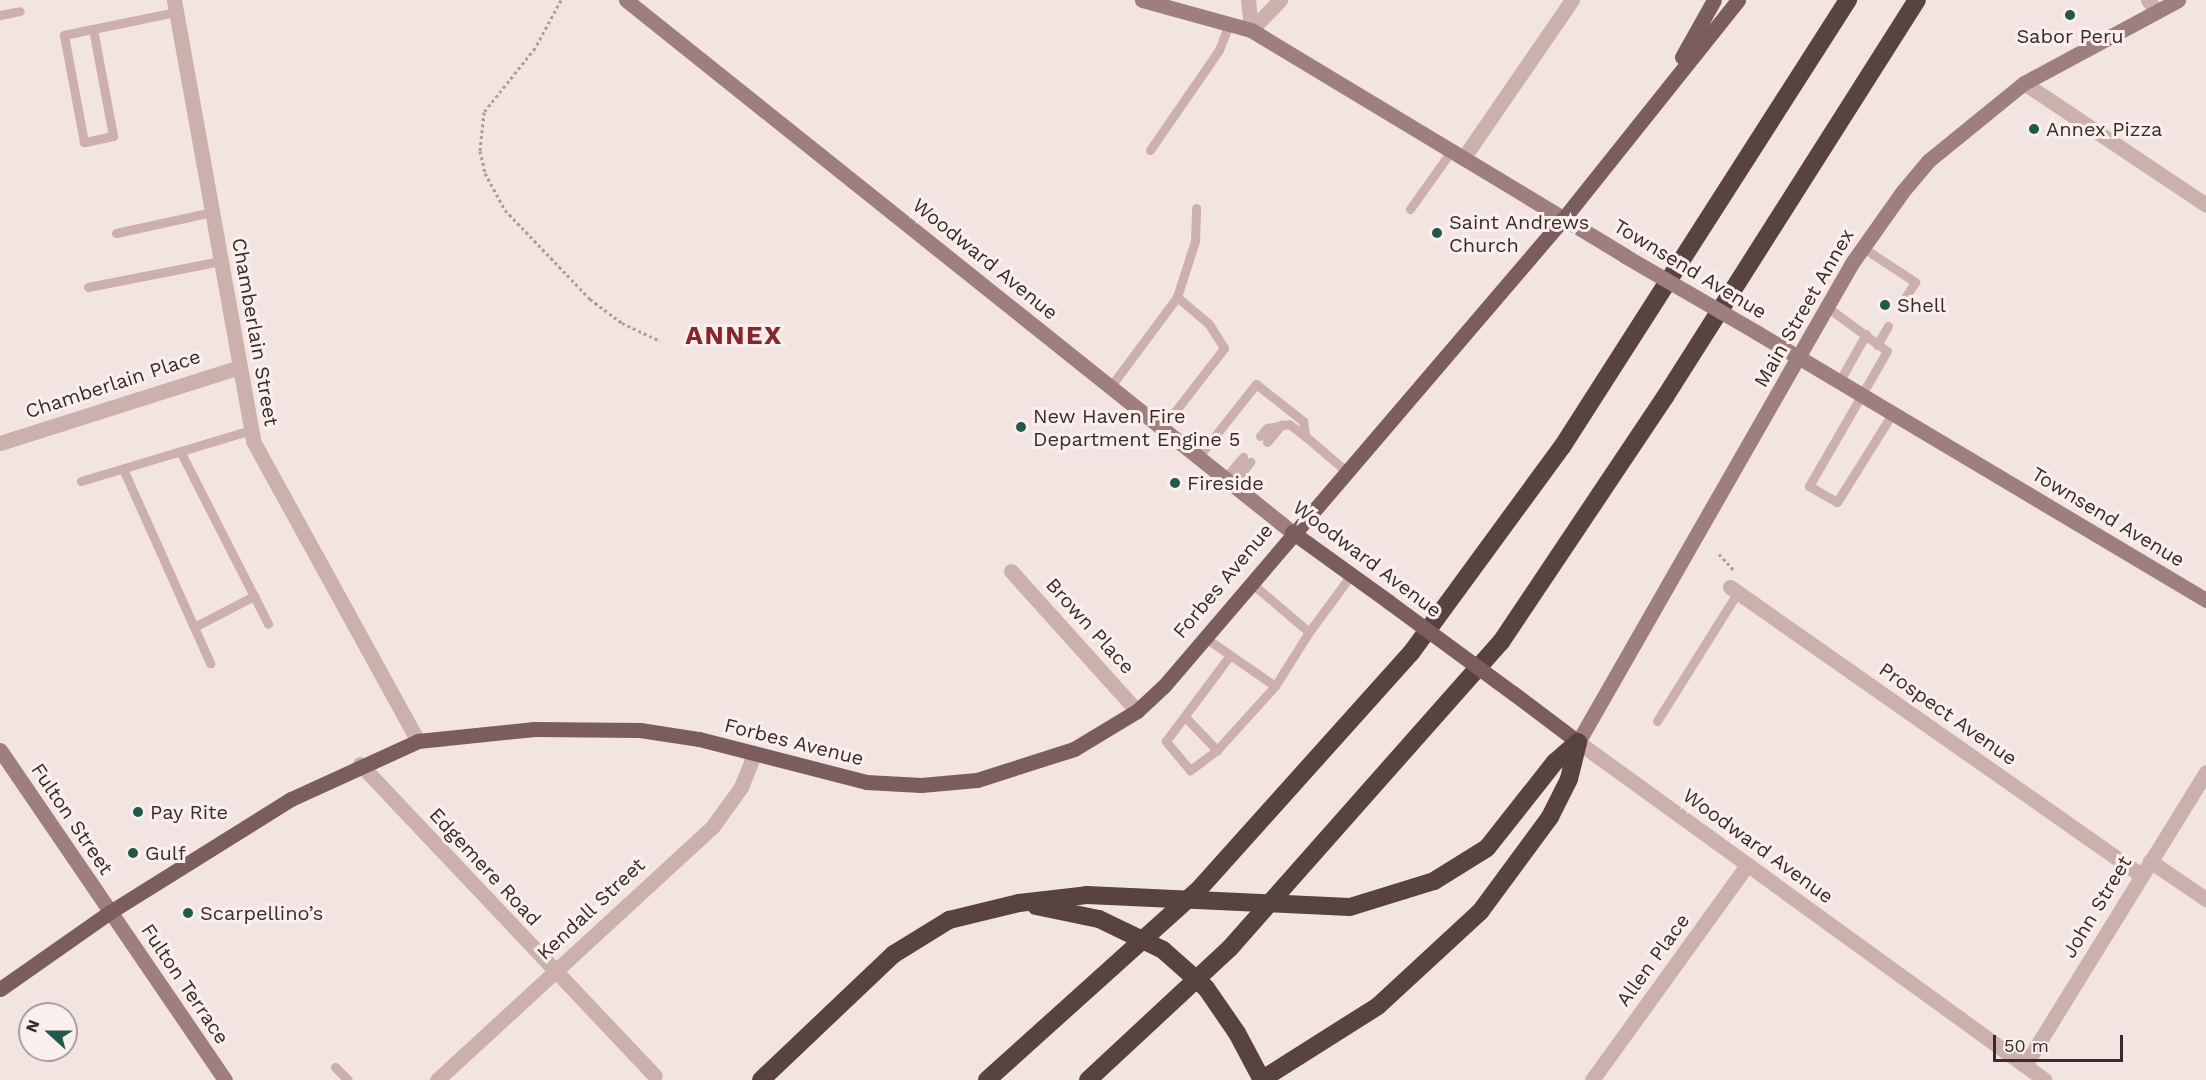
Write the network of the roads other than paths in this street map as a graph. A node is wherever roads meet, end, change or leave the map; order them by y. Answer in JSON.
{"nodes":[{"id":1,"x":626,"y":0,"type":"edge"},
{"id":2,"x":1142,"y":0,"type":"edge"},
{"id":3,"x":1248,"y":0,"type":"edge"},
{"id":4,"x":1280,"y":0,"type":"edge"},
{"id":5,"x":1572,"y":0,"type":"edge"},
{"id":6,"x":1714,"y":0,"type":"edge"},
{"id":7,"x":1738,"y":0,"type":"edge"},
{"id":8,"x":1848,"y":0,"type":"edge"},
{"id":9,"x":1917,"y":0,"type":"edge"},
{"id":10,"x":2178,"y":0,"type":"edge"},
{"id":11,"x":2152,"y":5,"type":"edge"},
{"id":12,"x":175,"y":6,"type":"edge"},
{"id":13,"x":20,"y":11,"type":"dead end"},
{"id":14,"x":0,"y":15,"type":"edge"},
{"id":15,"x":1229,"y":24,"type":"junction"},
{"id":16,"x":93,"y":29,"type":"junction"},
{"id":17,"x":1251,"y":30,"type":"junction"},
{"id":18,"x":2024,"y":83,"type":"junction"},
{"id":19,"x":1666,"y":86,"type":"junction"},
{"id":20,"x":1150,"y":150,"type":"dead end"},
{"id":21,"x":1458,"y":154,"type":"junction"},
{"id":22,"x":2206,"y":205,"type":"edge"},
{"id":23,"x":1196,"y":208,"type":"dead end"},
{"id":24,"x":1410,"y":210,"type":"dead end"},
{"id":25,"x":212,"y":212,"type":"junction"},
{"id":26,"x":1564,"y":218,"type":"junction"},
{"id":27,"x":116,"y":233,"type":"dead end"},
{"id":28,"x":1862,"y":247,"type":"junction"},
{"id":29,"x":220,"y":261,"type":"junction"},
{"id":30,"x":88,"y":287,"type":"dead end"},
{"id":31,"x":1177,"y":297,"type":"junction"},
{"id":32,"x":1905,"y":298,"type":"dead end"},
{"id":33,"x":1827,"y":307,"type":"junction"},
{"id":34,"x":1888,"y":326,"type":"dead end"},
{"id":35,"x":1866,"y":334,"type":"junction"},
{"id":36,"x":1877,"y":345,"type":"junction"},
{"id":37,"x":1798,"y":358,"type":"junction"},
{"id":38,"x":239,"y":368,"type":"junction"},
{"id":39,"x":1839,"y":382,"type":"junction"},
{"id":40,"x":1111,"y":386,"type":"junction"},
{"id":41,"x":1862,"y":396,"type":"junction"},
{"id":42,"x":1892,"y":414,"type":"junction"},
{"id":43,"x":1163,"y":427,"type":"junction"},
{"id":44,"x":251,"y":430,"type":"junction"},
{"id":45,"x":1305,"y":436,"type":"junction"},
{"id":46,"x":1263,"y":439,"type":"dead end"},
{"id":47,"x":0,"y":443,"type":"edge"},
{"id":48,"x":180,"y":452,"type":"junction"},
{"id":49,"x":1198,"y":456,"type":"junction"},
{"id":50,"x":1246,"y":460,"type":"dead end"},
{"id":51,"x":123,"y":469,"type":"junction"},
{"id":52,"x":1345,"y":470,"type":"junction"},
{"id":53,"x":1230,"y":479,"type":"junction"},
{"id":54,"x":81,"y":481,"type":"dead end"},
{"id":55,"x":1292,"y":532,"type":"junction"},
{"id":56,"x":1011,"y":571,"type":"dead end"},
{"id":57,"x":1351,"y":575,"type":"junction"},
{"id":58,"x":1250,"y":582,"type":"junction"},
{"id":59,"x":1734,"y":589,"type":"joint"},
{"id":60,"x":254,"y":596,"type":"junction"},
{"id":61,"x":2206,"y":600,"type":"edge"},
{"id":62,"x":268,"y":624,"type":"dead end"},
{"id":63,"x":194,"y":627,"type":"junction"},
{"id":64,"x":1309,"y":632,"type":"junction"},
{"id":65,"x":1204,"y":637,"type":"junction"},
{"id":66,"x":1230,"y":655,"type":"junction"},
{"id":67,"x":210,"y":663,"type":"dead end"},
{"id":68,"x":1275,"y":686,"type":"junction"},
{"id":69,"x":1137,"y":711,"type":"junction"},
{"id":70,"x":1186,"y":718,"type":"junction"},
{"id":71,"x":1657,"y":721,"type":"dead end"},
{"id":72,"x":418,"y":741,"type":"junction"},
{"id":73,"x":1578,"y":742,"type":"junction"},
{"id":74,"x":0,"y":750,"type":"edge"},
{"id":75,"x":1217,"y":750,"type":"junction"},
{"id":76,"x":754,"y":754,"type":"junction"},
{"id":77,"x":360,"y":764,"type":"junction"},
{"id":78,"x":2206,"y":772,"type":"edge"},
{"id":79,"x":2150,"y":861,"type":"junction"},
{"id":80,"x":1747,"y":865,"type":"junction"},
{"id":81,"x":2142,"y":875,"type":"junction"},
{"id":82,"x":2206,"y":899,"type":"edge"},
{"id":83,"x":1019,"y":903,"type":"junction"},
{"id":84,"x":110,"y":912,"type":"junction"},
{"id":85,"x":553,"y":973,"type":"junction"},
{"id":86,"x":0,"y":989,"type":"edge"},
{"id":87,"x":2025,"y":1065,"type":"junction"},
{"id":88,"x":335,"y":1066,"type":"dead end"},
{"id":89,"x":655,"y":1076,"type":"dead end"},
{"id":90,"x":225,"y":1080,"type":"edge"},
{"id":91,"x":348,"y":1080,"type":"edge"},
{"id":92,"x":437,"y":1080,"type":"edge"},
{"id":93,"x":761,"y":1080,"type":"edge"},
{"id":94,"x":987,"y":1080,"type":"edge"},
{"id":95,"x":1088,"y":1080,"type":"edge"},
{"id":96,"x":1262,"y":1080,"type":"edge"},
{"id":97,"x":1593,"y":1080,"type":"edge"},
{"id":98,"x":2045,"y":1080,"type":"edge"}],
"edges":[{"from":1,"to":40,"type":"main road","name":"Woodward Avenue"},
{"from":2,"to":15,"type":"main road","name":"Townsend Avenue"},
{"from":3,"to":17,"type":"street"},
{"from":4,"to":17,"type":"street"},
{"from":5,"to":21,"type":"street"},
{"from":6,"to":19,"type":"main road","name":"Forbes Avenue"},
{"from":7,"to":19,"type":"main road","name":"Forbes Avenue"},
{"from":8,"to":94,"type":"highway"},
{"from":9,"to":95,"type":"highway"},
{"from":10,"to":11,"type":"main road","name":"Main Street Annex"},
{"from":11,"to":18,"type":"main road","name":"Main Street Annex"},
{"from":12,"to":16,"type":"lane"},
{"from":12,"to":25,"type":"street","name":"Chamberlain Street"},
{"from":13,"to":14,"type":"lane"},
{"from":15,"to":17,"type":"main road","name":"Townsend Avenue"},
{"from":15,"to":20,"type":"lane"},
{"from":16,"to":16,"type":"lane"},
{"from":17,"to":21,"type":"main road","name":"Townsend Avenue"},
{"from":18,"to":22,"type":"street"},
{"from":18,"to":28,"type":"main road","name":"Main Street Annex"},
{"from":19,"to":26,"type":"main road","name":"Forbes Avenue"},
{"from":21,"to":24,"type":"lane"},
{"from":21,"to":26,"type":"main road","name":"Townsend Avenue"},
{"from":23,"to":31,"type":"lane"},
{"from":25,"to":27,"type":"lane"},
{"from":25,"to":29,"type":"street","name":"Chamberlain Street"},
{"from":26,"to":37,"type":"main road","name":"Townsend Avenue","bridge":true},
{"from":26,"to":52,"type":"main road","name":"Forbes Avenue"},
{"from":28,"to":32,"type":"lane"},
{"from":28,"to":33,"type":"main road","name":"Main Street Annex"},
{"from":29,"to":30,"type":"lane"},
{"from":29,"to":38,"type":"street","name":"Chamberlain Street"},
{"from":31,"to":40,"type":"lane"},
{"from":31,"to":43,"type":"lane"},
{"from":33,"to":35,"type":"lane"},
{"from":33,"to":37,"type":"main road","name":"Main Street Annex"},
{"from":34,"to":36,"type":"lane"},
{"from":35,"to":36,"type":"lane"},
{"from":35,"to":39,"type":"lane"},
{"from":36,"to":41,"type":"lane"},
{"from":37,"to":39,"type":"main road","name":"Townsend Avenue"},
{"from":37,"to":73,"type":"main road","name":"Main Street Annex"},
{"from":38,"to":44,"type":"street","name":"Chamberlain Street"},
{"from":38,"to":47,"type":"street","name":"Chamberlain Place"},
{"from":39,"to":41,"type":"main road","name":"Townsend Avenue"},
{"from":40,"to":43,"type":"main road","name":"Woodward Avenue"},
{"from":41,"to":42,"type":"main road","name":"Townsend Avenue"},
{"from":41,"to":42,"type":"lane"},
{"from":42,"to":61,"type":"main road","name":"Townsend Avenue"},
{"from":43,"to":49,"type":"main road","name":"Woodward Avenue"},
{"from":44,"to":48,"type":"lane"},
{"from":44,"to":72,"type":"street","name":"Chamberlain Street"},
{"from":45,"to":46,"type":"lane"},
{"from":45,"to":49,"type":"lane"},
{"from":45,"to":52,"type":"lane"},
{"from":48,"to":51,"type":"lane"},
{"from":48,"to":60,"type":"lane"},
{"from":49,"to":53,"type":"main road","name":"Woodward Avenue"},
{"from":50,"to":53,"type":"lane"},
{"from":51,"to":54,"type":"lane"},
{"from":51,"to":63,"type":"lane"},
{"from":52,"to":55,"type":"main road","name":"Forbes Avenue"},
{"from":53,"to":55,"type":"main road","name":"Woodward Avenue"},
{"from":55,"to":57,"type":"main road","name":"Woodward Avenue"},
{"from":55,"to":58,"type":"main road","name":"Forbes Avenue"},
{"from":56,"to":69,"type":"street","name":"Brown Place"},
{"from":57,"to":64,"type":"lane"},
{"from":57,"to":73,"type":"main road","name":"Woodward Avenue","bridge":true},
{"from":58,"to":64,"type":"lane"},
{"from":58,"to":65,"type":"main road","name":"Forbes Avenue"},
{"from":59,"to":71,"type":"lane"},
{"from":59,"to":81,"type":"street","name":"Prospect Avenue"},
{"from":60,"to":62,"type":"lane"},
{"from":60,"to":63,"type":"lane"},
{"from":63,"to":67,"type":"lane"},
{"from":64,"to":68,"type":"lane"},
{"from":65,"to":66,"type":"lane"},
{"from":65,"to":69,"type":"main road","name":"Forbes Avenue"},
{"from":66,"to":68,"type":"lane"},
{"from":66,"to":70,"type":"lane"},
{"from":68,"to":75,"type":"lane"},
{"from":69,"to":76,"type":"main road","name":"Forbes Avenue"},
{"from":70,"to":75,"type":"lane"},
{"from":70,"to":75,"type":"lane"},
{"from":72,"to":76,"type":"main road","name":"Forbes Avenue"},
{"from":72,"to":77,"type":"main road","name":"Forbes Avenue"},
{"from":73,"to":80,"type":"street","name":"Woodward Avenue"},
{"from":73,"to":83,"type":"highway","bridge":true},
{"from":73,"to":96,"type":"highway"},
{"from":74,"to":84,"type":"main road","name":"Fulton Street"},
{"from":76,"to":85,"type":"street","name":"Kendall Street"},
{"from":77,"to":84,"type":"main road","name":"Forbes Avenue"},
{"from":77,"to":85,"type":"street","name":"Edgemere Road"},
{"from":78,"to":79,"type":"street","name":"John Street"},
{"from":79,"to":81,"type":"street","name":"John Street"},
{"from":79,"to":82,"type":"street"},
{"from":80,"to":87,"type":"street","name":"Woodward Avenue"},
{"from":80,"to":97,"type":"street","name":"Allen Place"},
{"from":81,"to":87,"type":"street","name":"John Street"},
{"from":83,"to":93,"type":"highway"},
{"from":83,"to":96,"type":"highway","bridge":true},
{"from":84,"to":86,"type":"main road","name":"Forbes Avenue"},
{"from":84,"to":90,"type":"main road","name":"Fulton Terrace"},
{"from":85,"to":89,"type":"street","name":"Edgemere Road"},
{"from":85,"to":92,"type":"street","name":"Kendall Street"},
{"from":87,"to":98,"type":"street","name":"Woodward Avenue"},
{"from":88,"to":91,"type":"lane"}]}
